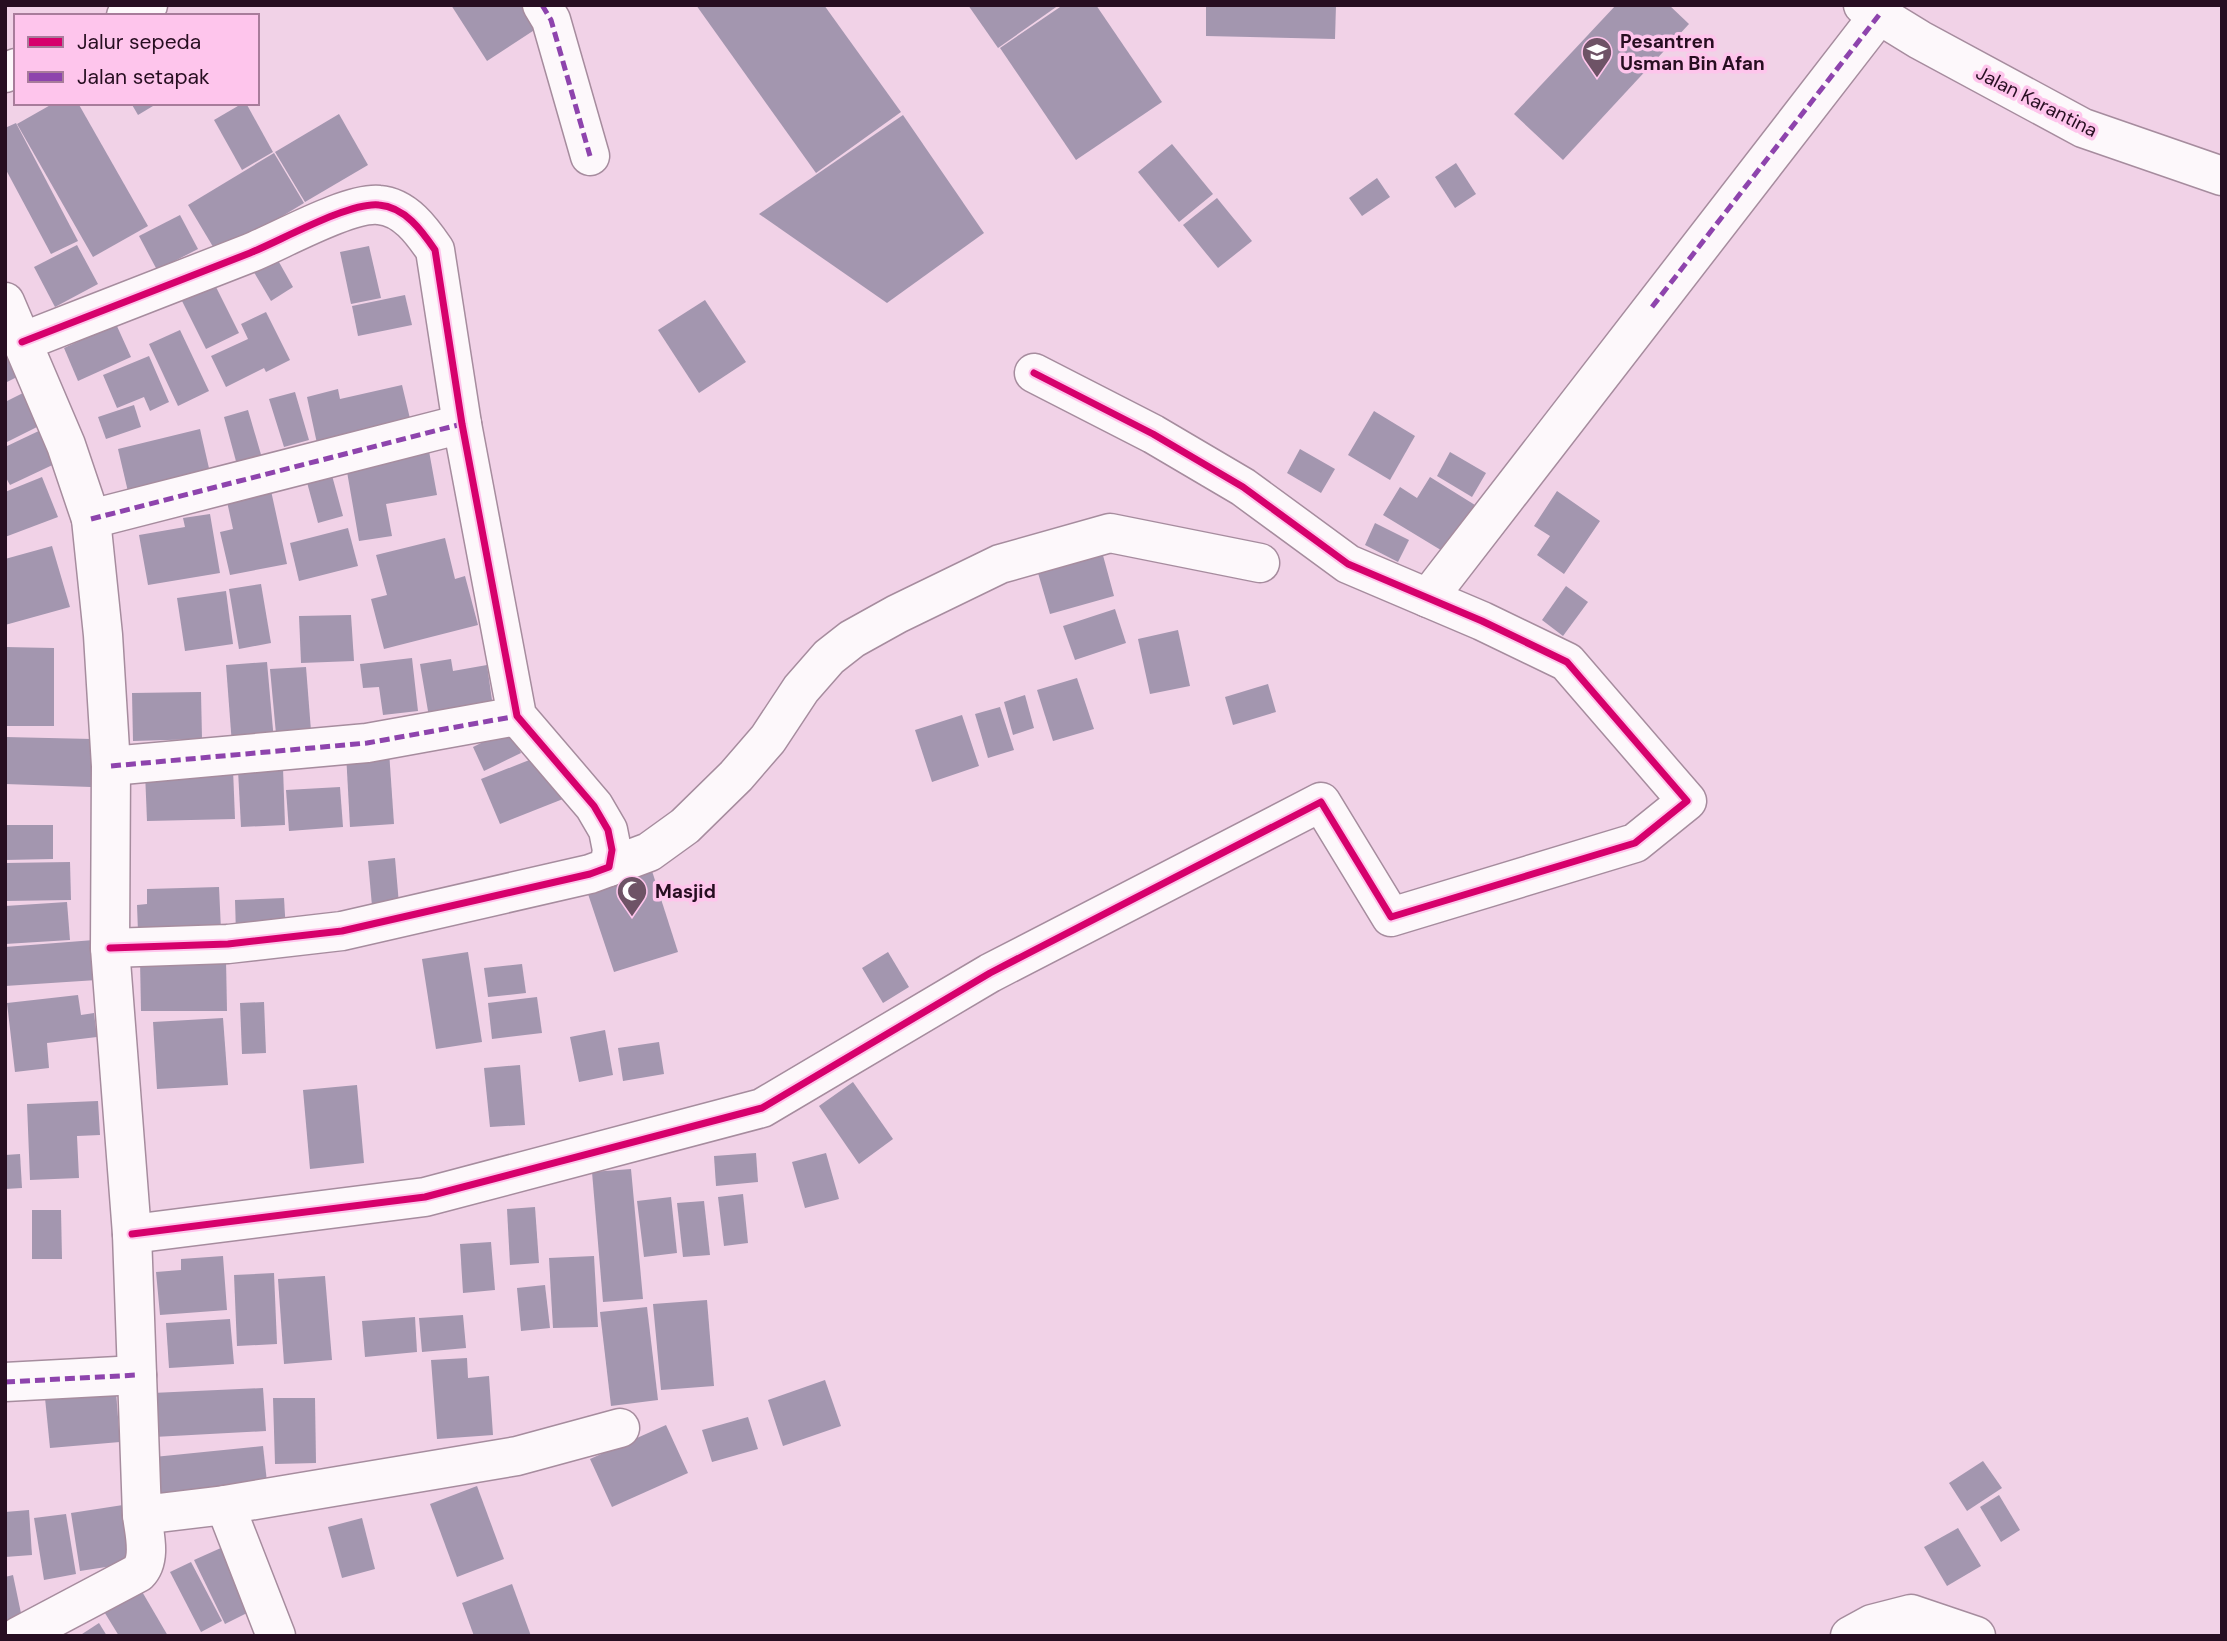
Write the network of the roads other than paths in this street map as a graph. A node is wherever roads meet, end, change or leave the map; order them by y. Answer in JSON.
{"nodes":[{"id":1,"x":148,"y":5,"type":"edge"},
{"id":2,"x":542,"y":5,"type":"edge"},
{"id":3,"x":1871,"y":10,"type":"edge"},
{"id":4,"x":130,"y":14,"type":"edge"},
{"id":5,"x":590,"y":156,"type":"dead end"},
{"id":6,"x":2222,"y":176,"type":"edge"},
{"id":7,"x":6,"y":304,"type":"edge"},
{"id":8,"x":22,"y":342,"type":"junction"},
{"id":9,"x":1034,"y":373,"type":"dead end"},
{"id":10,"x":462,"y":424,"type":"junction"},
{"id":11,"x":91,"y":519,"type":"junction"},
{"id":12,"x":1260,"y":563,"type":"dead end"},
{"id":13,"x":1428,"y":598,"type":"junction"},
{"id":14,"x":517,"y":716,"type":"junction"},
{"id":15,"x":111,"y":766,"type":"junction"},
{"id":16,"x":609,"y":867,"type":"junction"},
{"id":17,"x":110,"y":948,"type":"junction"},
{"id":18,"x":132,"y":1234,"type":"junction"},
{"id":19,"x":137,"y":1375,"type":"junction"},
{"id":20,"x":5,"y":1382,"type":"edge"},
{"id":21,"x":620,"y":1428,"type":"dead end"},
{"id":22,"x":225,"y":1505,"type":"junction"},
{"id":23,"x":142,"y":1515,"type":"junction"},
{"id":24,"x":19,"y":1636,"type":"edge"},
{"id":25,"x":276,"y":1636,"type":"edge"},
{"id":26,"x":1850,"y":1636,"type":"edge"},
{"id":27,"x":1976,"y":1636,"type":"edge"}],
"edges":[{"from":1,"to":4,"type":"street"},
{"from":2,"to":5,"type":"street"},
{"from":3,"to":6,"type":"street","name":"Jalan Karantina"},
{"from":3,"to":13,"type":"street"},
{"from":7,"to":8,"type":"street"},
{"from":8,"to":10,"type":"street"},
{"from":8,"to":11,"type":"street"},
{"from":9,"to":13,"type":"street"},
{"from":10,"to":11,"type":"street"},
{"from":10,"to":14,"type":"street"},
{"from":11,"to":15,"type":"street"},
{"from":12,"to":16,"type":"street"},
{"from":13,"to":18,"type":"street"},
{"from":14,"to":15,"type":"street"},
{"from":14,"to":16,"type":"street"},
{"from":15,"to":17,"type":"street"},
{"from":16,"to":17,"type":"street"},
{"from":17,"to":18,"type":"street"},
{"from":18,"to":19,"type":"street"},
{"from":19,"to":20,"type":"street"},
{"from":19,"to":23,"type":"street"},
{"from":21,"to":22,"type":"street"},
{"from":22,"to":23,"type":"street"},
{"from":22,"to":25,"type":"street"},
{"from":23,"to":24,"type":"street"},
{"from":26,"to":27,"type":"street"}]}
